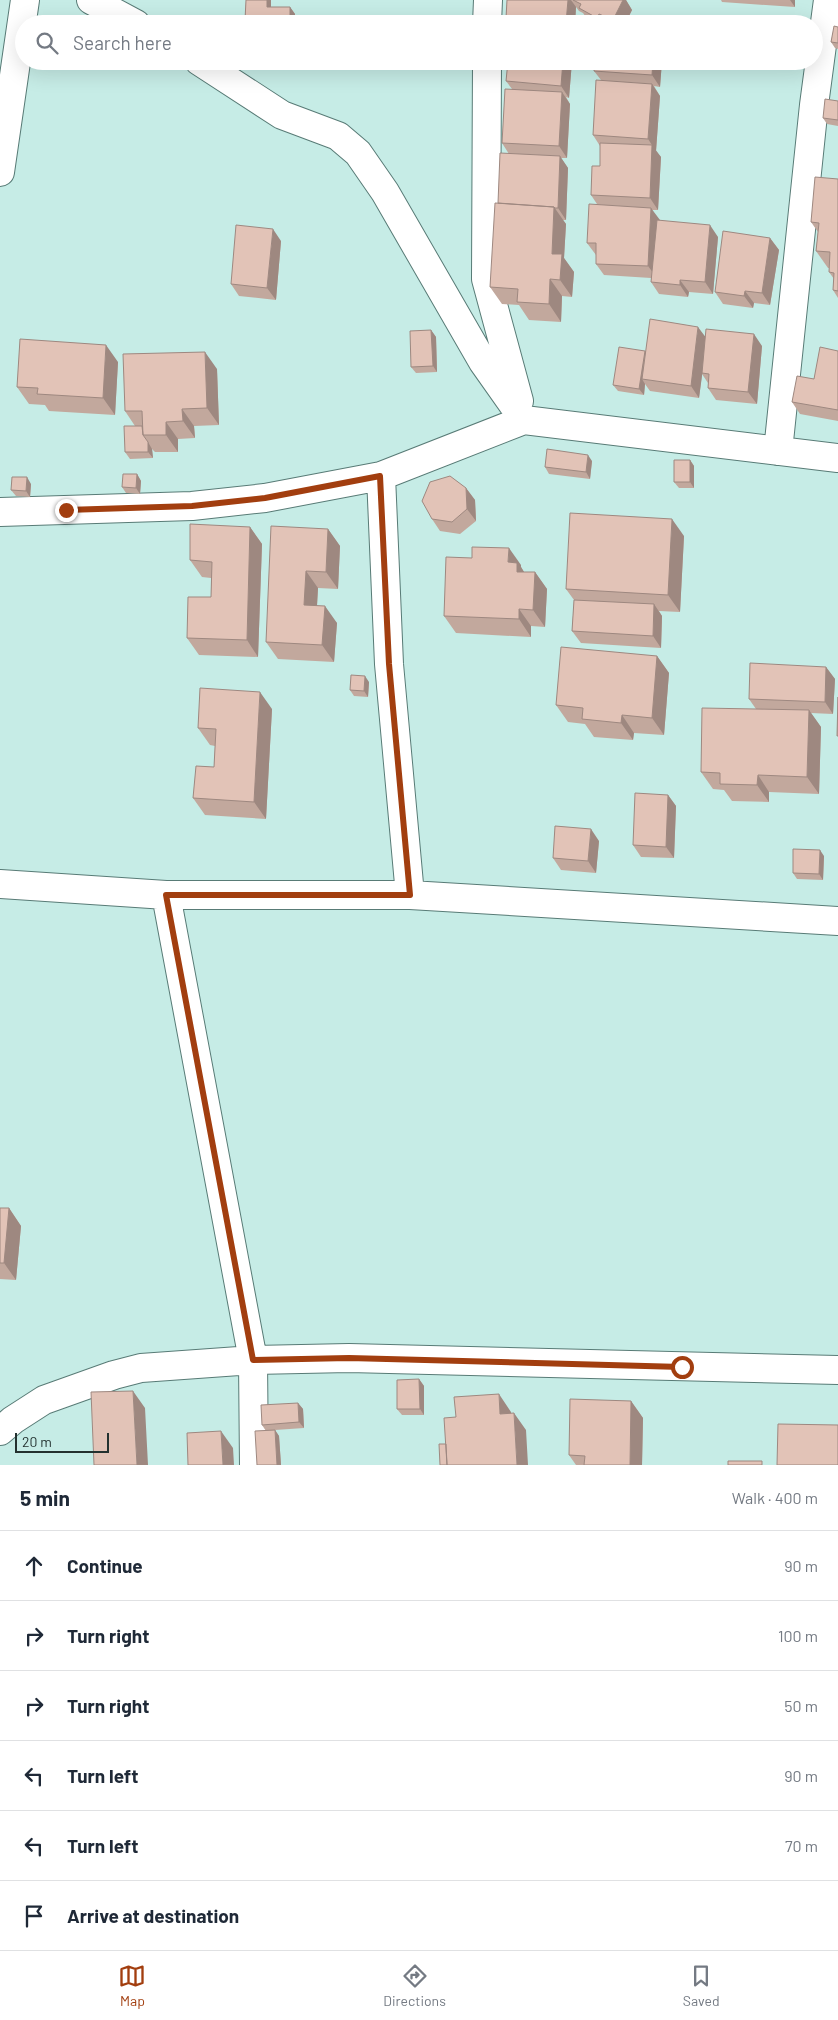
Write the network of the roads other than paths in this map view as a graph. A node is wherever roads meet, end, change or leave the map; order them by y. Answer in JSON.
{"nodes":[{"id":1,"x":25,"y":0,"type":"edge"},
{"id":2,"x":91,"y":0,"type":"edge"},
{"id":3,"x":488,"y":0,"type":"edge"},
{"id":4,"x":828,"y":0,"type":"edge"},
{"id":5,"x":23,"y":15,"type":"edge"},
{"id":6,"x":119,"y":15,"type":"edge"},
{"id":7,"x":488,"y":15,"type":"edge"},
{"id":8,"x":823,"y":39,"type":"edge"},
{"id":9,"x":15,"y":69,"type":"edge"},
{"id":10,"x":213,"y":70,"type":"edge"},
{"id":11,"x":487,"y":70,"type":"edge"},
{"id":12,"x":819,"y":70,"type":"edge"},
{"id":13,"x":0,"y":172,"type":"edge"},
{"id":14,"x":524,"y":420,"type":"junction"},
{"id":15,"x":778,"y":451,"type":"junction"},
{"id":16,"x":838,"y":458,"type":"edge"},
{"id":17,"x":380,"y":476,"type":"junction"},
{"id":18,"x":0,"y":512,"type":"edge"},
{"id":19,"x":0,"y":884,"type":"edge"},
{"id":20,"x":166,"y":895,"type":"junction"},
{"id":21,"x":410,"y":895,"type":"junction"},
{"id":22,"x":838,"y":921,"type":"edge"},
{"id":23,"x":253,"y":1360,"type":"junction"},
{"id":24,"x":838,"y":1370,"type":"edge"},
{"id":25,"x":0,"y":1431,"type":"edge"},
{"id":26,"x":254,"y":1465,"type":"edge"}],
"edges":[{"from":1,"to":5,"type":"street"},
{"from":2,"to":6,"type":"street"},
{"from":3,"to":7,"type":"street"},
{"from":4,"to":8,"type":"street"},
{"from":9,"to":13,"type":"street"},
{"from":10,"to":14,"type":"street"},
{"from":11,"to":14,"type":"street"},
{"from":12,"to":15,"type":"street"},
{"from":14,"to":15,"type":"street"},
{"from":14,"to":17,"type":"street"},
{"from":15,"to":16,"type":"street"},
{"from":17,"to":18,"type":"street"},
{"from":17,"to":21,"type":"street"},
{"from":19,"to":20,"type":"street"},
{"from":20,"to":21,"type":"street"},
{"from":20,"to":23,"type":"street"},
{"from":21,"to":22,"type":"street"},
{"from":23,"to":24,"type":"street"},
{"from":23,"to":25,"type":"street"},
{"from":23,"to":26,"type":"street"}]}
